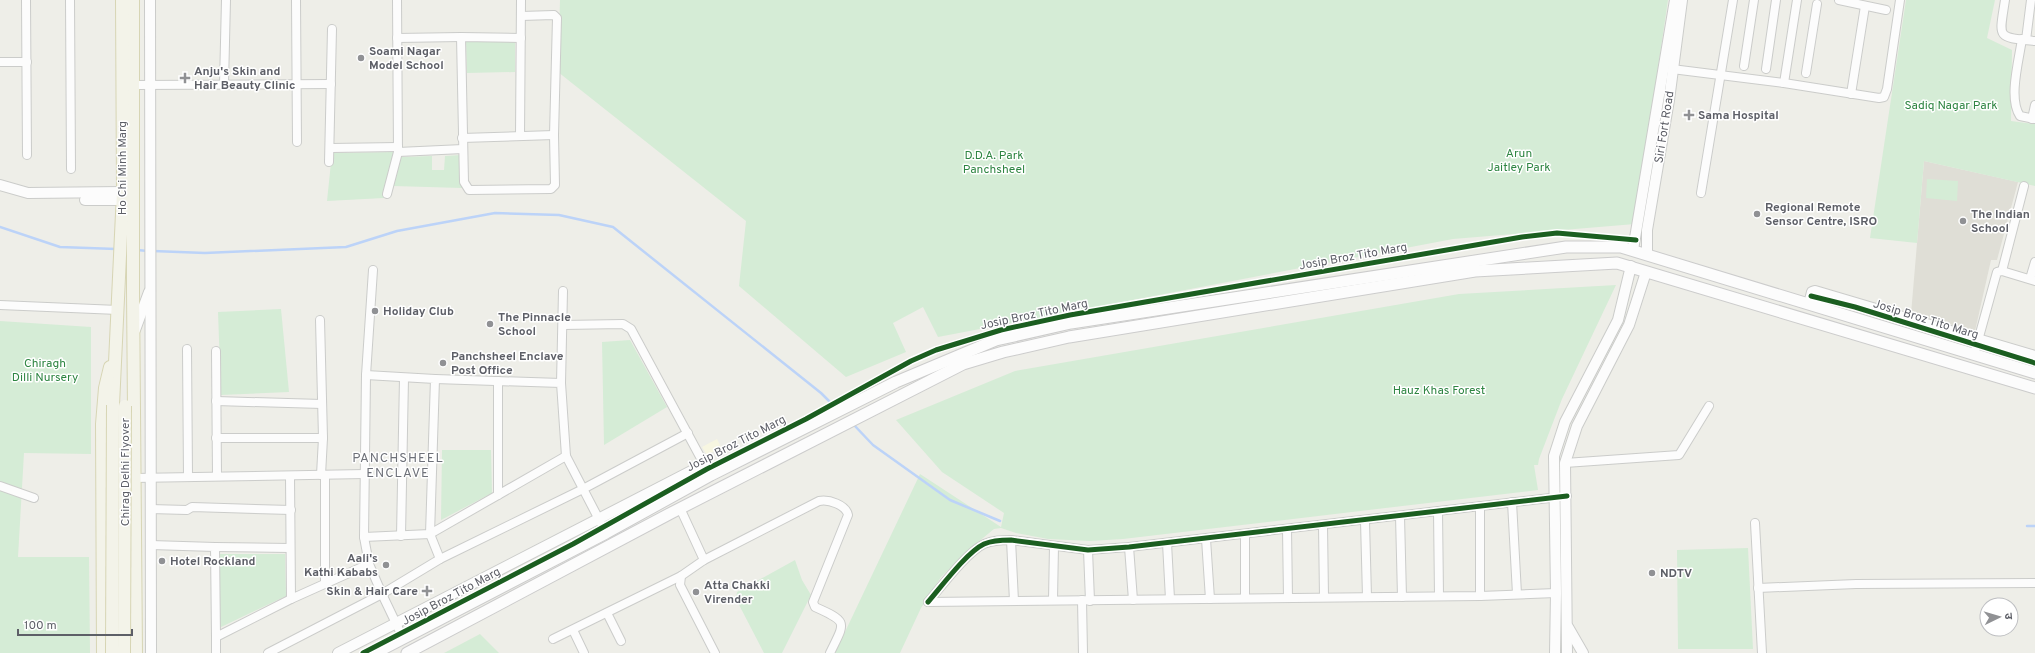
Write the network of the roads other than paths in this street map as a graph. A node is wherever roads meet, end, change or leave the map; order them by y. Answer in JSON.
{"nodes":[{"id":1,"x":26,"y":0,"type":"edge"},
{"id":2,"x":70,"y":0,"type":"edge"},
{"id":3,"x":122,"y":0,"type":"edge"},
{"id":4,"x":133,"y":0,"type":"edge"},
{"id":5,"x":150,"y":0,"type":"edge"},
{"id":6,"x":226,"y":0,"type":"edge"},
{"id":7,"x":296,"y":0,"type":"edge"},
{"id":8,"x":397,"y":0,"type":"edge"},
{"id":9,"x":521,"y":0,"type":"edge"},
{"id":10,"x":1675,"y":0,"type":"edge"},
{"id":11,"x":1682,"y":0,"type":"edge"},
{"id":12,"x":1733,"y":0,"type":"edge"},
{"id":13,"x":1754,"y":0,"type":"edge"},
{"id":14,"x":1776,"y":0,"type":"edge"},
{"id":15,"x":1797,"y":0,"type":"edge"},
{"id":16,"x":1839,"y":0,"type":"edge"},
{"id":17,"x":1900,"y":0,"type":"edge"},
{"id":18,"x":2005,"y":0,"type":"edge"},
{"id":19,"x":2031,"y":0,"type":"edge"},
{"id":20,"x":1817,"y":4,"type":"dead end"},
{"id":21,"x":1865,"y":6,"type":"junction"},
{"id":22,"x":1886,"y":10,"type":"dead end"},
{"id":23,"x":521,"y":16,"type":"junction"},
{"id":24,"x":332,"y":29,"type":"dead end"},
{"id":25,"x":461,"y":37,"type":"junction"},
{"id":26,"x":397,"y":38,"type":"junction"},
{"id":27,"x":521,"y":38,"type":"junction"},
{"id":28,"x":2024,"y":40,"type":"junction"},
{"id":29,"x":2035,"y":41,"type":"edge"},
{"id":30,"x":0,"y":62,"type":"edge"},
{"id":31,"x":27,"y":62,"type":"junction"},
{"id":32,"x":1744,"y":66,"type":"dead end"},
{"id":33,"x":1672,"y":69,"type":"junction"},
{"id":34,"x":1766,"y":69,"type":"dead end"},
{"id":35,"x":1806,"y":73,"type":"dead end"},
{"id":36,"x":1722,"y":75,"type":"junction"},
{"id":37,"x":1784,"y":83,"type":"junction"},
{"id":38,"x":224,"y":84,"type":"junction"},
{"id":39,"x":296,"y":84,"type":"junction"},
{"id":40,"x":331,"y":84,"type":"junction"},
{"id":41,"x":133,"y":85,"type":"junction"},
{"id":42,"x":150,"y":85,"type":"junction"},
{"id":43,"x":1851,"y":94,"type":"junction"},
{"id":44,"x":2035,"y":105,"type":"edge"},
{"id":45,"x":2034,"y":119,"type":"edge"},
{"id":46,"x":554,"y":135,"type":"junction"},
{"id":47,"x":520,"y":136,"type":"junction"},
{"id":48,"x":462,"y":138,"type":"junction"},
{"id":49,"x":297,"y":142,"type":"dead end"},
{"id":50,"x":330,"y":148,"type":"junction"},
{"id":51,"x":398,"y":149,"type":"junction"},
{"id":52,"x":463,"y":149,"type":"junction"},
{"id":53,"x":27,"y":155,"type":"dead end"},
{"id":54,"x":329,"y":162,"type":"dead end"},
{"id":55,"x":71,"y":169,"type":"dead end"},
{"id":56,"x":0,"y":185,"type":"edge"},
{"id":57,"x":2024,"y":186,"type":"dead end"},
{"id":58,"x":0,"y":190,"type":"edge"},
{"id":59,"x":1701,"y":192,"type":"dead end"},
{"id":60,"x":387,"y":194,"type":"dead end"},
{"id":61,"x":126,"y":198,"type":"junction"},
{"id":62,"x":1574,"y":247,"type":"junction"},
{"id":63,"x":1633,"y":250,"type":"junction"},
{"id":64,"x":1647,"y":254,"type":"junction"},
{"id":65,"x":2035,"y":262,"type":"edge"},
{"id":66,"x":1574,"y":264,"type":"junction"},
{"id":67,"x":1631,"y":266,"type":"junction"},
{"id":68,"x":373,"y":270,"type":"dead end"},
{"id":69,"x":2002,"y":271,"type":"junction"},
{"id":70,"x":1646,"y":272,"type":"junction"},
{"id":71,"x":2032,"y":280,"type":"edge"},
{"id":72,"x":150,"y":288,"type":"junction"},
{"id":73,"x":133,"y":291,"type":"junction"},
{"id":74,"x":563,"y":291,"type":"dead end"},
{"id":75,"x":1809,"y":304,"type":"junction"},
{"id":76,"x":0,"y":305,"type":"edge"},
{"id":77,"x":118,"y":310,"type":"junction"},
{"id":78,"x":320,"y":320,"type":"dead end"},
{"id":79,"x":563,"y":325,"type":"junction"},
{"id":80,"x":134,"y":333,"type":"junction"},
{"id":81,"x":117,"y":336,"type":"junction"},
{"id":82,"x":1979,"y":340,"type":"junction"},
{"id":83,"x":187,"y":349,"type":"dead end"},
{"id":84,"x":216,"y":351,"type":"dead end"},
{"id":85,"x":1974,"y":355,"type":"junction"},
{"id":86,"x":2035,"y":356,"type":"edge"},
{"id":87,"x":2035,"y":373,"type":"edge"},
{"id":88,"x":366,"y":375,"type":"junction"},
{"id":89,"x":404,"y":378,"type":"junction"},
{"id":90,"x":435,"y":379,"type":"junction"},
{"id":91,"x":498,"y":381,"type":"junction"},
{"id":92,"x":561,"y":383,"type":"junction"},
{"id":93,"x":2035,"y":388,"type":"edge"},
{"id":94,"x":216,"y":401,"type":"junction"},
{"id":95,"x":322,"y":404,"type":"junction"},
{"id":96,"x":119,"y":405,"type":"junction"},
{"id":97,"x":1708,"y":406,"type":"dead end"},
{"id":98,"x":688,"y":433,"type":"junction"},
{"id":99,"x":1561,"y":436,"type":"junction"},
{"id":100,"x":216,"y":438,"type":"junction"},
{"id":101,"x":323,"y":438,"type":"junction"},
{"id":102,"x":1572,"y":439,"type":"junction"},
{"id":103,"x":566,"y":456,"type":"junction"},
{"id":104,"x":1566,"y":462,"type":"junction"},
{"id":105,"x":704,"y":464,"type":"junction"},
{"id":106,"x":365,"y":474,"type":"junction"},
{"id":107,"x":323,"y":475,"type":"junction"},
{"id":108,"x":710,"y":475,"type":"junction"},
{"id":109,"x":217,"y":476,"type":"junction"},
{"id":110,"x":290,"y":476,"type":"junction"},
{"id":111,"x":151,"y":477,"type":"junction"},
{"id":112,"x":188,"y":477,"type":"junction"},
{"id":113,"x":134,"y":478,"type":"junction"},
{"id":114,"x":0,"y":486,"type":"edge"},
{"id":115,"x":583,"y":489,"type":"junction"},
{"id":116,"x":498,"y":495,"type":"junction"},
{"id":117,"x":1556,"y":496,"type":"junction"},
{"id":118,"x":1567,"y":496,"type":"junction"},
{"id":119,"x":34,"y":498,"type":"dead end"},
{"id":120,"x":1512,"y":502,"type":"junction"},
{"id":121,"x":1480,"y":506,"type":"junction"},
{"id":122,"x":680,"y":508,"type":"junction"},
{"id":123,"x":150,"y":509,"type":"junction"},
{"id":124,"x":291,"y":510,"type":"junction"},
{"id":125,"x":1438,"y":511,"type":"junction"},
{"id":126,"x":1400,"y":516,"type":"junction"},
{"id":127,"x":599,"y":519,"type":"junction"},
{"id":128,"x":1365,"y":521,"type":"junction"},
{"id":129,"x":1755,"y":523,"type":"dead end"},
{"id":130,"x":1323,"y":525,"type":"junction"},
{"id":131,"x":1287,"y":529,"type":"junction"},
{"id":132,"x":606,"y":533,"type":"junction"},
{"id":133,"x":430,"y":534,"type":"junction"},
{"id":134,"x":1245,"y":534,"type":"junction"},
{"id":135,"x":401,"y":536,"type":"junction"},
{"id":136,"x":364,"y":537,"type":"junction"},
{"id":137,"x":1206,"y":539,"type":"junction"},
{"id":138,"x":1012,"y":540,"type":"junction"},
{"id":139,"x":1167,"y":543,"type":"junction"},
{"id":140,"x":151,"y":545,"type":"junction"},
{"id":141,"x":1054,"y":546,"type":"junction"},
{"id":142,"x":215,"y":547,"type":"junction"},
{"id":143,"x":1129,"y":547,"type":"junction"},
{"id":144,"x":290,"y":548,"type":"junction"},
{"id":145,"x":1088,"y":550,"type":"junction"},
{"id":146,"x":440,"y":559,"type":"junction"},
{"id":147,"x":704,"y":560,"type":"junction"},
{"id":148,"x":369,"y":564,"type":"junction"},
{"id":149,"x":681,"y":576,"type":"junction"},
{"id":150,"x":325,"y":583,"type":"junction"},
{"id":151,"x":2035,"y":583,"type":"edge"},
{"id":152,"x":1758,"y":588,"type":"junction"},
{"id":153,"x":1556,"y":593,"type":"junction"},
{"id":154,"x":103,"y":594,"type":"junction"},
{"id":155,"x":135,"y":594,"type":"junction"},
{"id":156,"x":382,"y":594,"type":"junction"},
{"id":157,"x":1517,"y":594,"type":"junction"},
{"id":158,"x":1439,"y":596,"type":"junction"},
{"id":159,"x":1480,"y":596,"type":"junction"},
{"id":160,"x":1324,"y":597,"type":"junction"},
{"id":161,"x":1367,"y":597,"type":"junction"},
{"id":162,"x":1402,"y":597,"type":"junction"},
{"id":163,"x":1210,"y":598,"type":"junction"},
{"id":164,"x":1245,"y":598,"type":"junction"},
{"id":165,"x":1288,"y":598,"type":"junction"},
{"id":166,"x":291,"y":599,"type":"junction"},
{"id":167,"x":1170,"y":599,"type":"junction"},
{"id":168,"x":1053,"y":600,"type":"junction"},
{"id":169,"x":1133,"y":600,"type":"junction"},
{"id":170,"x":1014,"y":601,"type":"junction"},
{"id":171,"x":1086,"y":601,"type":"junction"},
{"id":172,"x":607,"y":613,"type":"junction"},
{"id":173,"x":396,"y":623,"type":"junction"},
{"id":174,"x":1567,"y":626,"type":"junction"},
{"id":175,"x":573,"y":630,"type":"junction"},
{"id":176,"x":216,"y":637,"type":"junction"},
{"id":177,"x":404,"y":638,"type":"junction"},
{"id":178,"x":554,"y":639,"type":"dead end"},
{"id":179,"x":621,"y":641,"type":"dead end"},
{"id":180,"x":104,"y":653,"type":"edge"},
{"id":181,"x":112,"y":653,"type":"edge"},
{"id":182,"x":124,"y":653,"type":"edge"},
{"id":183,"x":136,"y":653,"type":"edge"},
{"id":184,"x":151,"y":653,"type":"edge"},
{"id":185,"x":216,"y":653,"type":"edge"},
{"id":186,"x":268,"y":653,"type":"edge"},
{"id":187,"x":338,"y":653,"type":"edge"},
{"id":188,"x":375,"y":653,"type":"edge"},
{"id":189,"x":407,"y":653,"type":"edge"},
{"id":190,"x":584,"y":653,"type":"edge"},
{"id":191,"x":715,"y":653,"type":"edge"},
{"id":192,"x":830,"y":653,"type":"edge"},
{"id":193,"x":1083,"y":653,"type":"edge"},
{"id":194,"x":1555,"y":653,"type":"edge"},
{"id":195,"x":1567,"y":653,"type":"edge"},
{"id":196,"x":1583,"y":653,"type":"edge"},
{"id":197,"x":1762,"y":653,"type":"edge"}],
"edges":[{"from":1,"to":31,"type":"street"},
{"from":2,"to":55,"type":"street"},
{"from":3,"to":61,"type":"main road","name":"Ho Chi Minh Marg"},
{"from":4,"to":41,"type":"main road","name":"Ho Chi Minh Marg"},
{"from":5,"to":42,"type":"street"},
{"from":6,"to":38,"type":"street"},
{"from":7,"to":39,"type":"street"},
{"from":8,"to":26,"type":"street"},
{"from":9,"to":23,"type":"street"},
{"from":10,"to":63,"type":"street","name":"Siri Fort Road"},
{"from":11,"to":33,"type":"street","name":"Siri Fort Road"},
{"from":12,"to":36,"type":"street"},
{"from":13,"to":32,"type":"street"},
{"from":14,"to":34,"type":"street"},
{"from":15,"to":37,"type":"street"},
{"from":16,"to":21,"type":"street"},
{"from":17,"to":43,"type":"street"},
{"from":18,"to":28,"type":"street"},
{"from":19,"to":28,"type":"street"},
{"from":20,"to":35,"type":"street"},
{"from":21,"to":22,"type":"street"},
{"from":21,"to":43,"type":"street"},
{"from":23,"to":27,"type":"street"},
{"from":23,"to":46,"type":"street"},
{"from":24,"to":40,"type":"street"},
{"from":25,"to":26,"type":"street"},
{"from":25,"to":27,"type":"street"},
{"from":25,"to":48,"type":"street"},
{"from":26,"to":51,"type":"street"},
{"from":27,"to":47,"type":"street"},
{"from":28,"to":29,"type":"street"},
{"from":28,"to":45,"type":"street"},
{"from":30,"to":31,"type":"street"},
{"from":31,"to":53,"type":"street"},
{"from":33,"to":36,"type":"street"},
{"from":33,"to":64,"type":"street","name":"Siri Fort Road"},
{"from":36,"to":37,"type":"street"},
{"from":36,"to":59,"type":"street"},
{"from":37,"to":43,"type":"street"},
{"from":38,"to":39,"type":"street"},
{"from":38,"to":42,"type":"street"},
{"from":39,"to":40,"type":"street"},
{"from":39,"to":49,"type":"street"},
{"from":40,"to":50,"type":"street"},
{"from":41,"to":42,"type":"street"},
{"from":41,"to":61,"type":"main road","name":"Ho Chi Minh Marg"},
{"from":42,"to":72,"type":"street"},
{"from":44,"to":45,"type":"street"},
{"from":46,"to":47,"type":"street"},
{"from":46,"to":52,"type":"street"},
{"from":47,"to":48,"type":"street"},
{"from":48,"to":52,"type":"street"},
{"from":50,"to":51,"type":"street"},
{"from":50,"to":54,"type":"street"},
{"from":51,"to":52,"type":"street"},
{"from":51,"to":60,"type":"street"},
{"from":56,"to":61,"type":"street"},
{"from":57,"to":69,"type":"street"},
{"from":58,"to":61,"type":"street"},
{"from":61,"to":73,"type":"main road","name":"Ho Chi Minh Marg"},
{"from":61,"to":77,"type":"main road","name":"Ho Chi Minh Marg"},
{"from":62,"to":63,"type":"main road","name":"Josip Broz Tito Marg"},
{"from":62,"to":66,"type":"main road"},
{"from":62,"to":108,"type":"main road","name":"Josip Broz Tito Marg"},
{"from":63,"to":64,"type":"main road","name":"Josip Broz Tito Marg"},
{"from":64,"to":75,"type":"main road","name":"Josip Broz Tito Marg"},
{"from":65,"to":71,"type":"street"},
{"from":66,"to":67,"type":"main road"},
{"from":66,"to":122,"type":"main road"},
{"from":67,"to":70,"type":"main road"},
{"from":67,"to":99,"type":"street"},
{"from":68,"to":88,"type":"street"},
{"from":69,"to":71,"type":"street"},
{"from":69,"to":82,"type":"street"},
{"from":70,"to":93,"type":"main road"},
{"from":70,"to":102,"type":"street"},
{"from":72,"to":80,"type":"street"},
{"from":72,"to":111,"type":"street"},
{"from":73,"to":80,"type":"main road"},
{"from":73,"to":96,"type":"main road","name":"Chirag Delhi Flyover"},
{"from":74,"to":79,"type":"street"},
{"from":75,"to":82,"type":"street"},
{"from":75,"to":85,"type":"main road","name":"Josip Broz Tito Marg"},
{"from":76,"to":77,"type":"street"},
{"from":77,"to":81,"type":"main road","name":"Ho Chi Minh Marg"},
{"from":78,"to":95,"type":"street"},
{"from":79,"to":92,"type":"street"},
{"from":79,"to":98,"type":"street"},
{"from":80,"to":113,"type":"main road"},
{"from":81,"to":96,"type":"main road","name":"Chirag Delhi Flyover"},
{"from":81,"to":154,"type":"main road"},
{"from":82,"to":85,"type":"street"},
{"from":82,"to":86,"type":"street"},
{"from":83,"to":112,"type":"street"},
{"from":84,"to":94,"type":"street"},
{"from":85,"to":87,"type":"main road","name":"Josip Broz Tito Marg"},
{"from":88,"to":89,"type":"street"},
{"from":88,"to":106,"type":"street"},
{"from":89,"to":90,"type":"street"},
{"from":89,"to":135,"type":"street"},
{"from":90,"to":91,"type":"street"},
{"from":90,"to":133,"type":"street"},
{"from":91,"to":92,"type":"street"},
{"from":91,"to":116,"type":"street"},
{"from":92,"to":103,"type":"street"},
{"from":94,"to":95,"type":"street"},
{"from":94,"to":100,"type":"street"},
{"from":95,"to":101,"type":"street"},
{"from":96,"to":181,"type":"main road","name":"Chirag Delhi Flyover","bridge":true},
{"from":96,"to":182,"type":"main road","name":"Chirag Delhi Flyover","bridge":true},
{"from":97,"to":104,"type":"street"},
{"from":98,"to":105,"type":"street"},
{"from":98,"to":115,"type":"street"},
{"from":99,"to":102,"type":"street"},
{"from":99,"to":117,"type":"street"},
{"from":100,"to":101,"type":"street"},
{"from":100,"to":109,"type":"street"},
{"from":101,"to":107,"type":"street"},
{"from":102,"to":104,"type":"street"},
{"from":103,"to":115,"type":"street"},
{"from":103,"to":116,"type":"street"},
{"from":104,"to":118,"type":"street"},
{"from":105,"to":108,"type":"street"},
{"from":105,"to":127,"type":"street"},
{"from":106,"to":107,"type":"street"},
{"from":106,"to":136,"type":"street"},
{"from":107,"to":110,"type":"street"},
{"from":107,"to":150,"type":"street"},
{"from":108,"to":132,"type":"main road","name":"Josip Broz Tito Marg"},
{"from":109,"to":110,"type":"street"},
{"from":109,"to":112,"type":"street"},
{"from":110,"to":124,"type":"street"},
{"from":111,"to":112,"type":"street"},
{"from":111,"to":113,"type":"street"},
{"from":111,"to":123,"type":"street"},
{"from":113,"to":155,"type":"main road"},
{"from":114,"to":119,"type":"street"},
{"from":115,"to":127,"type":"street"},
{"from":115,"to":146,"type":"street"},
{"from":116,"to":133,"type":"street"},
{"from":117,"to":118,"type":"street"},
{"from":117,"to":120,"type":"street"},
{"from":117,"to":153,"type":"street"},
{"from":118,"to":174,"type":"street"},
{"from":120,"to":121,"type":"street"},
{"from":120,"to":157,"type":"street"},
{"from":121,"to":125,"type":"street"},
{"from":121,"to":159,"type":"street"},
{"from":122,"to":147,"type":"street"},
{"from":122,"to":189,"type":"main road"},
{"from":123,"to":124,"type":"street"},
{"from":123,"to":140,"type":"street"},
{"from":124,"to":144,"type":"street"},
{"from":125,"to":126,"type":"street"},
{"from":125,"to":158,"type":"street"},
{"from":126,"to":128,"type":"street"},
{"from":126,"to":162,"type":"street"},
{"from":127,"to":132,"type":"street"},
{"from":127,"to":173,"type":"street"},
{"from":128,"to":130,"type":"street"},
{"from":128,"to":161,"type":"street"},
{"from":129,"to":152,"type":"street"},
{"from":130,"to":131,"type":"street"},
{"from":130,"to":160,"type":"street"},
{"from":131,"to":134,"type":"street"},
{"from":131,"to":165,"type":"street"},
{"from":132,"to":177,"type":"main road","name":"Josip Broz Tito Marg"},
{"from":133,"to":135,"type":"street"},
{"from":133,"to":146,"type":"street"},
{"from":134,"to":137,"type":"street"},
{"from":134,"to":164,"type":"street"},
{"from":135,"to":136,"type":"street"},
{"from":136,"to":148,"type":"street"},
{"from":137,"to":139,"type":"street"},
{"from":137,"to":163,"type":"street"},
{"from":138,"to":141,"type":"street"},
{"from":138,"to":170,"type":"street"},
{"from":138,"to":170,"type":"street"},
{"from":139,"to":143,"type":"street"},
{"from":139,"to":167,"type":"street"},
{"from":140,"to":142,"type":"street"},
{"from":140,"to":184,"type":"street"},
{"from":141,"to":145,"type":"street"},
{"from":141,"to":168,"type":"street"},
{"from":142,"to":144,"type":"street"},
{"from":142,"to":176,"type":"street"},
{"from":143,"to":145,"type":"street"},
{"from":143,"to":169,"type":"street"},
{"from":144,"to":166,"type":"street"},
{"from":145,"to":171,"type":"street"},
{"from":146,"to":156,"type":"street"},
{"from":147,"to":149,"type":"street"},
{"from":147,"to":192,"type":"street"},
{"from":148,"to":150,"type":"street"},
{"from":148,"to":156,"type":"street"},
{"from":149,"to":172,"type":"street"},
{"from":149,"to":191,"type":"street"},
{"from":150,"to":166,"type":"street"},
{"from":151,"to":152,"type":"street"},
{"from":152,"to":197,"type":"street"},
{"from":153,"to":157,"type":"street"},
{"from":153,"to":194,"type":"street"},
{"from":154,"to":155,"type":"main road"},
{"from":154,"to":180,"type":"main road"},
{"from":155,"to":183,"type":"main road"},
{"from":156,"to":173,"type":"street"},
{"from":156,"to":186,"type":"street"},
{"from":157,"to":159,"type":"street"},
{"from":158,"to":159,"type":"street"},
{"from":158,"to":162,"type":"street"},
{"from":160,"to":161,"type":"street"},
{"from":160,"to":165,"type":"street"},
{"from":161,"to":162,"type":"street"},
{"from":163,"to":164,"type":"street"},
{"from":163,"to":167,"type":"street"},
{"from":164,"to":165,"type":"street"},
{"from":166,"to":176,"type":"street"},
{"from":167,"to":169,"type":"street"},
{"from":168,"to":170,"type":"street"},
{"from":168,"to":171,"type":"street"},
{"from":169,"to":171,"type":"street"},
{"from":171,"to":193,"type":"street"},
{"from":172,"to":175,"type":"street"},
{"from":172,"to":179,"type":"street"},
{"from":173,"to":177,"type":"street"},
{"from":173,"to":187,"type":"street"},
{"from":174,"to":195,"type":"street"},
{"from":174,"to":196,"type":"street"},
{"from":175,"to":178,"type":"street"},
{"from":175,"to":190,"type":"street"},
{"from":176,"to":185,"type":"street"},
{"from":177,"to":188,"type":"main road","name":"Josip Broz Tito Marg"}]}
